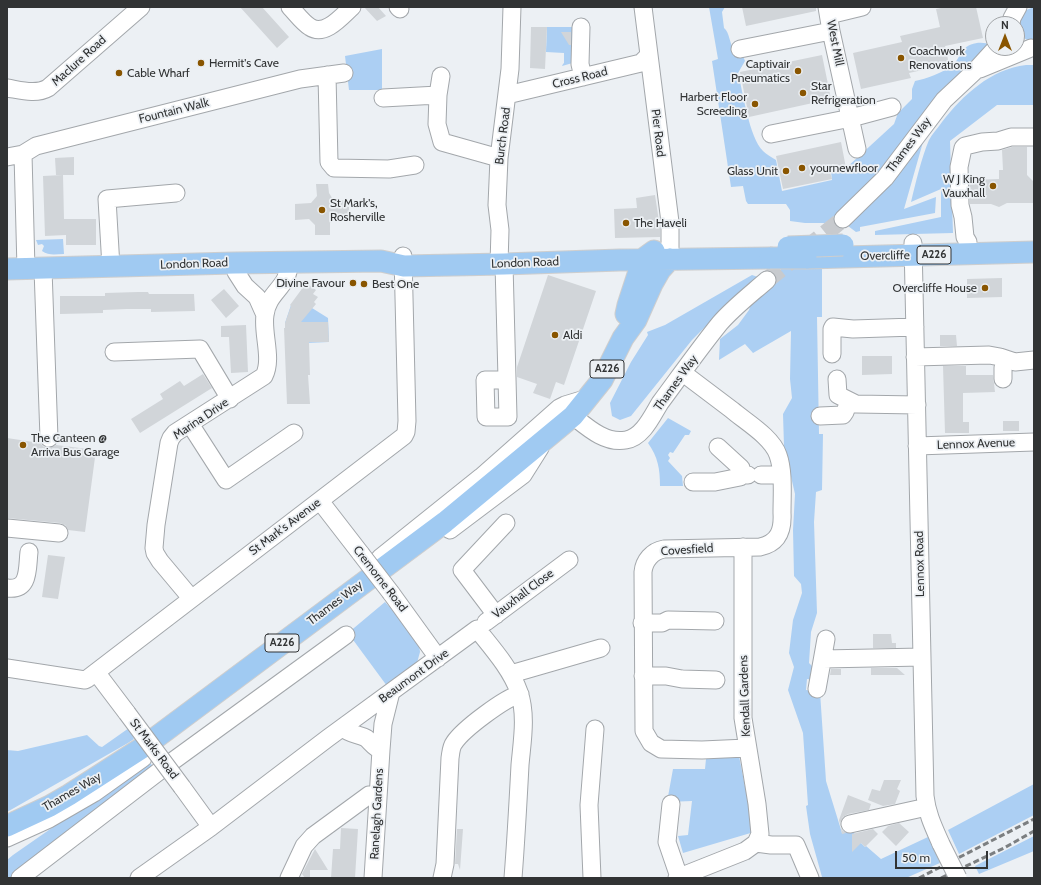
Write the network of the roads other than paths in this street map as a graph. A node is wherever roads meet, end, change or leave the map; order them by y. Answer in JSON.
{"nodes":[{"id":1,"x":141,"y":7,"type":"edge"},
{"id":2,"x":290,"y":7,"type":"edge"},
{"id":3,"x":352,"y":7,"type":"edge"},
{"id":4,"x":512,"y":7,"type":"edge"},
{"id":5,"x":643,"y":7,"type":"edge"},
{"id":6,"x":862,"y":7,"type":"edge"},
{"id":7,"x":829,"y":18,"type":"edge"},
{"id":8,"x":581,"y":27,"type":"dead end"},
{"id":9,"x":1027,"y":46,"type":"edge"},
{"id":10,"x":740,"y":49,"type":"dead end"},
{"id":11,"x":649,"y":55,"type":"junction"},
{"id":12,"x":989,"y":56,"type":"edge"},
{"id":13,"x":976,"y":70,"type":"junction"},
{"id":14,"x":344,"y":73,"type":"dead end"},
{"id":15,"x":327,"y":75,"type":"junction"},
{"id":16,"x":441,"y":76,"type":"dead end"},
{"id":17,"x":583,"y":77,"type":"junction"},
{"id":18,"x":7,"y":88,"type":"edge"},
{"id":19,"x":438,"y":95,"type":"junction"},
{"id":20,"x":507,"y":95,"type":"junction"},
{"id":21,"x":383,"y":98,"type":"dead end"},
{"id":22,"x":892,"y":107,"type":"dead end"},
{"id":23,"x":851,"y":118,"type":"junction"},
{"id":24,"x":771,"y":134,"type":"dead end"},
{"id":25,"x":1034,"y":137,"type":"edge"},
{"id":26,"x":857,"y":149,"type":"dead end"},
{"id":27,"x":24,"y":154,"type":"junction"},
{"id":28,"x":7,"y":157,"type":"edge"},
{"id":29,"x":499,"y":158,"type":"junction"},
{"id":30,"x":415,"y":165,"type":"dead end"},
{"id":31,"x":176,"y":193,"type":"dead end"},
{"id":32,"x":843,"y":219,"type":"tunnel mouth"},
{"id":33,"x":1034,"y":240,"type":"edge"},
{"id":34,"x":968,"y":242,"type":"junction"},
{"id":35,"x":1034,"y":247,"type":"edge"},
{"id":36,"x":913,"y":249,"type":"junction"},
{"id":37,"x":838,"y":251,"type":"junction"},
{"id":38,"x":658,"y":252,"type":"junction"},
{"id":39,"x":1034,"y":252,"type":"edge"},
{"id":40,"x":737,"y":253,"type":"junction"},
{"id":41,"x":501,"y":260,"type":"junction"},
{"id":42,"x":403,"y":261,"type":"junction"},
{"id":43,"x":591,"y":261,"type":"junction"},
{"id":44,"x":234,"y":263,"type":"junction"},
{"id":45,"x":290,"y":263,"type":"junction"},
{"id":46,"x":111,"y":267,"type":"junction"},
{"id":47,"x":25,"y":269,"type":"edge"},
{"id":48,"x":767,"y":280,"type":"tunnel mouth"},
{"id":49,"x":628,"y":305,"type":"junction"},
{"id":50,"x":265,"y":315,"type":"junction"},
{"id":51,"x":915,"y":327,"type":"junction"},
{"id":52,"x":623,"y":338,"type":"junction"},
{"id":53,"x":114,"y":352,"type":"dead end"},
{"id":54,"x":832,"y":354,"type":"dead end"},
{"id":55,"x":915,"y":357,"type":"junction"},
{"id":56,"x":1006,"y":359,"type":"junction"},
{"id":57,"x":1034,"y":360,"type":"edge"},
{"id":58,"x":683,"y":373,"type":"junction"},
{"id":59,"x":837,"y":379,"type":"dead end"},
{"id":60,"x":1003,"y":379,"type":"dead end"},
{"id":61,"x":506,"y":380,"type":"dead end"},
{"id":62,"x":588,"y":398,"type":"junction"},
{"id":63,"x":230,"y":400,"type":"junction"},
{"id":64,"x":849,"y":401,"type":"junction"},
{"id":65,"x":917,"y":405,"type":"junction"},
{"id":66,"x":573,"y":416,"type":"junction"},
{"id":67,"x":820,"y":416,"type":"dead end"},
{"id":68,"x":190,"y":424,"type":"junction"},
{"id":69,"x":294,"y":433,"type":"dead end"},
{"id":70,"x":49,"y":438,"type":"dead end"},
{"id":71,"x":544,"y":440,"type":"junction"},
{"id":72,"x":1034,"y":442,"type":"edge"},
{"id":73,"x":918,"y":446,"type":"junction"},
{"id":74,"x":718,"y":447,"type":"dead end"},
{"id":75,"x":750,"y":475,"type":"junction"},
{"id":76,"x":782,"y":475,"type":"junction"},
{"id":77,"x":693,"y":482,"type":"dead end"},
{"id":78,"x":320,"y":501,"type":"junction"},
{"id":79,"x":506,"y":523,"type":"dead end"},
{"id":80,"x":7,"y":528,"type":"edge"},
{"id":81,"x":59,"y":533,"type":"dead end"},
{"id":82,"x":743,"y":547,"type":"junction"},
{"id":83,"x":29,"y":552,"type":"dead end"},
{"id":84,"x":569,"y":560,"type":"dead end"},
{"id":85,"x":7,"y":588,"type":"edge"},
{"id":86,"x":191,"y":598,"type":"junction"},
{"id":87,"x":496,"y":615,"type":"junction"},
{"id":88,"x":715,"y":621,"type":"dead end"},
{"id":89,"x":642,"y":623,"type":"junction"},
{"id":90,"x":477,"y":629,"type":"junction"},
{"id":91,"x":346,"y":635,"type":"dead end"},
{"id":92,"x":826,"y":639,"type":"dead end"},
{"id":93,"x":601,"y":648,"type":"dead end"},
{"id":94,"x":922,"y":657,"type":"junction"},
{"id":95,"x":438,"y":658,"type":"junction"},
{"id":96,"x":823,"y":659,"type":"junction"},
{"id":97,"x":7,"y":668,"type":"edge"},
{"id":98,"x":96,"y":672,"type":"junction"},
{"id":99,"x":510,"y":674,"type":"junction"},
{"id":100,"x":643,"y":676,"type":"junction"},
{"id":101,"x":716,"y":680,"type":"dead end"},
{"id":102,"x":817,"y":689,"type":"dead end"},
{"id":103,"x":391,"y":692,"type":"junction"},
{"id":104,"x":520,"y":694,"type":"junction"},
{"id":105,"x":343,"y":728,"type":"junction"},
{"id":106,"x":595,"y":729,"type":"dead end"},
{"id":107,"x":747,"y":748,"type":"junction"},
{"id":108,"x":381,"y":750,"type":"junction"},
{"id":109,"x":166,"y":766,"type":"junction"},
{"id":110,"x":378,"y":794,"type":"junction"},
{"id":111,"x":672,"y":804,"type":"dead end"},
{"id":112,"x":927,"y":807,"type":"junction"},
{"id":113,"x":7,"y":816,"type":"edge"},
{"id":114,"x":850,"y":824,"type":"dead end"},
{"id":115,"x":7,"y":826,"type":"edge"},
{"id":116,"x":211,"y":827,"type":"junction"},
{"id":117,"x":7,"y":838,"type":"edge"},
{"id":118,"x":756,"y":843,"type":"junction"},
{"id":119,"x":20,"y":878,"type":"edge"},
{"id":120,"x":139,"y":878,"type":"edge"},
{"id":121,"x":290,"y":878,"type":"edge"},
{"id":122,"x":373,"y":878,"type":"edge"},
{"id":123,"x":442,"y":878,"type":"edge"},
{"id":124,"x":513,"y":878,"type":"edge"},
{"id":125,"x":592,"y":878,"type":"edge"},
{"id":126,"x":678,"y":878,"type":"edge"},
{"id":127,"x":810,"y":878,"type":"edge"},
{"id":128,"x":958,"y":878,"type":"edge"}],
"edges":[{"from":1,"to":18,"type":"street","name":"Maclure Road"},
{"from":2,"to":3,"type":"street"},
{"from":4,"to":20,"type":"street","name":"Burch Road"},
{"from":5,"to":11,"type":"street","name":"Pier Road"},
{"from":6,"to":7,"type":"street"},
{"from":7,"to":10,"type":"street"},
{"from":7,"to":23,"type":"street","name":"West Mill"},
{"from":8,"to":17,"type":"street"},
{"from":9,"to":13,"type":"street","name":"Thames Way"},
{"from":11,"to":17,"type":"street","name":"Cross Road"},
{"from":11,"to":38,"type":"street","name":"Pier Road"},
{"from":12,"to":13,"type":"street","name":"Thames Way"},
{"from":13,"to":32,"type":"street","name":"Thames Way"},
{"from":14,"to":15,"type":"street","name":"Fountain Walk"},
{"from":15,"to":27,"type":"street","name":"Fountain Walk"},
{"from":15,"to":30,"type":"street"},
{"from":16,"to":19,"type":"street"},
{"from":17,"to":20,"type":"street","name":"Cross Road"},
{"from":19,"to":21,"type":"street"},
{"from":19,"to":29,"type":"street"},
{"from":20,"to":29,"type":"street","name":"Burch Road"},
{"from":22,"to":23,"type":"street"},
{"from":23,"to":24,"type":"street"},
{"from":23,"to":26,"type":"street","name":"West Mill"},
{"from":25,"to":34,"type":"street"},
{"from":27,"to":28,"type":"street","name":"Fountain Walk"},
{"from":27,"to":47,"type":"street"},
{"from":29,"to":41,"type":"street","name":"Burch Road"},
{"from":31,"to":46,"type":"street"},
{"from":33,"to":34,"type":"main road","name":"Overcliffe"},
{"from":34,"to":35,"type":"main road","name":"Overcliffe"},
{"from":34,"to":36,"type":"main road","name":"Overcliffe"},
{"from":36,"to":37,"type":"main road","name":"Overcliffe"},
{"from":36,"to":39,"type":"main road","name":"Overcliffe","number":"A226"},
{"from":36,"to":51,"type":"street","name":"Lennox Road"},
{"from":37,"to":40,"type":"main road","name":"Overcliffe","bridge":true},
{"from":37,"to":40,"type":"main road","name":"Overcliffe","bridge":true},
{"from":38,"to":40,"type":"main road","name":"London Road"},
{"from":38,"to":41,"type":"main road","name":"London Road"},
{"from":38,"to":43,"type":"main road","name":"London Road"},
{"from":38,"to":49,"type":"main road","name":"Thames Way","number":"A226"},
{"from":38,"to":52,"type":"main road","name":"Thames Way","number":"A226"},
{"from":41,"to":42,"type":"main road","name":"London Road"},
{"from":41,"to":43,"type":"main road","name":"London Road"},
{"from":41,"to":61,"type":"street","name":"Burch Road"},
{"from":42,"to":45,"type":"main road","name":"London Road"},
{"from":42,"to":78,"type":"street","name":"St Mark's Avenue"},
{"from":43,"to":49,"type":"main road","number":"A226"},
{"from":44,"to":45,"type":"main road","name":"London Road"},
{"from":44,"to":46,"type":"main road","name":"London Road"},
{"from":44,"to":50,"type":"street","name":"Marina Drive"},
{"from":45,"to":50,"type":"street","name":"Marina Drive"},
{"from":46,"to":47,"type":"main road","name":"London Road"},
{"from":47,"to":70,"type":"street"},
{"from":48,"to":58,"type":"street","name":"Thames Way"},
{"from":49,"to":52,"type":"main road","name":"Thames Way","number":"A226"},
{"from":50,"to":63,"type":"street","name":"Marina Drive"},
{"from":51,"to":54,"type":"street"},
{"from":51,"to":55,"type":"street","name":"Lennox Road"},
{"from":52,"to":62,"type":"main road","name":"Thames Way","number":"A226"},
{"from":53,"to":63,"type":"street"},
{"from":55,"to":56,"type":"street"},
{"from":55,"to":65,"type":"street","name":"Lennox Road"},
{"from":56,"to":57,"type":"street"},
{"from":56,"to":60,"type":"street"},
{"from":58,"to":66,"type":"street","name":"Thames Way"},
{"from":58,"to":76,"type":"street","name":"Covesfield"},
{"from":59,"to":64,"type":"street"},
{"from":62,"to":66,"type":"main road","name":"Thames Way","number":"A226"},
{"from":62,"to":113,"type":"street"},
{"from":63,"to":68,"type":"street","name":"Marina Drive"},
{"from":64,"to":65,"type":"street"},
{"from":64,"to":67,"type":"street"},
{"from":65,"to":73,"type":"street","name":"Lennox Road"},
{"from":66,"to":71,"type":"main road","name":"Thames Way","number":"A226"},
{"from":68,"to":69,"type":"street"},
{"from":68,"to":86,"type":"street","name":"Marina Drive"},
{"from":71,"to":115,"type":"main road","name":"Thames Way","number":"A226"},
{"from":71,"to":117,"type":"street"},
{"from":72,"to":73,"type":"street","name":"Lennox Avenue"},
{"from":73,"to":94,"type":"street","name":"Lennox Road"},
{"from":74,"to":75,"type":"street"},
{"from":75,"to":76,"type":"street"},
{"from":75,"to":77,"type":"street"},
{"from":76,"to":82,"type":"street","name":"Covesfield"},
{"from":78,"to":86,"type":"street","name":"St Mark's Avenue"},
{"from":78,"to":95,"type":"street","name":"Cremorne Road","bridge":true},
{"from":79,"to":87,"type":"street"},
{"from":80,"to":81,"type":"street"},
{"from":82,"to":89,"type":"street","name":"Covesfield"},
{"from":82,"to":107,"type":"street","name":"Kendall Gardens"},
{"from":83,"to":85,"type":"street"},
{"from":84,"to":87,"type":"street","name":"Vauxhall Close"},
{"from":86,"to":98,"type":"street","name":"St Mark's Avenue"},
{"from":87,"to":90,"type":"street","name":"Vauxhall Close"},
{"from":88,"to":89,"type":"street"},
{"from":89,"to":100,"type":"street","name":"Covesfield"},
{"from":90,"to":95,"type":"street","name":"Beaumont Drive"},
{"from":90,"to":99,"type":"street"},
{"from":91,"to":109,"type":"street"},
{"from":92,"to":96,"type":"street"},
{"from":93,"to":99,"type":"street"},
{"from":94,"to":96,"type":"street"},
{"from":94,"to":112,"type":"street","name":"Lennox Road"},
{"from":95,"to":103,"type":"street","name":"Beaumont Drive"},
{"from":96,"to":102,"type":"street"},
{"from":97,"to":98,"type":"street","name":"St Mark's Avenue"},
{"from":98,"to":109,"type":"street","name":"St Marks Road","bridge":true},
{"from":99,"to":104,"type":"street"},
{"from":100,"to":101,"type":"street"},
{"from":100,"to":107,"type":"street","name":"Covesfield"},
{"from":103,"to":105,"type":"street","name":"Beaumont Drive"},
{"from":103,"to":108,"type":"street","name":"Ranelagh Gardens"},
{"from":104,"to":123,"type":"street"},
{"from":104,"to":124,"type":"street"},
{"from":105,"to":108,"type":"street"},
{"from":105,"to":116,"type":"street","name":"Beaumont Drive"},
{"from":106,"to":125,"type":"street"},
{"from":107,"to":118,"type":"street","name":"Kendall Gardens"},
{"from":108,"to":110,"type":"street","name":"Ranelagh Gardens"},
{"from":109,"to":116,"type":"street","name":"St Marks Road","bridge":true},
{"from":109,"to":119,"type":"street"},
{"from":110,"to":121,"type":"street"},
{"from":110,"to":122,"type":"street","name":"Ranelagh Gardens"},
{"from":111,"to":126,"type":"street"},
{"from":112,"to":114,"type":"street"},
{"from":112,"to":128,"type":"street","name":"Lennox Road","bridge":true},
{"from":116,"to":120,"type":"street","name":"Beaumont Drive"},
{"from":118,"to":126,"type":"street"},
{"from":118,"to":127,"type":"street"}]}
